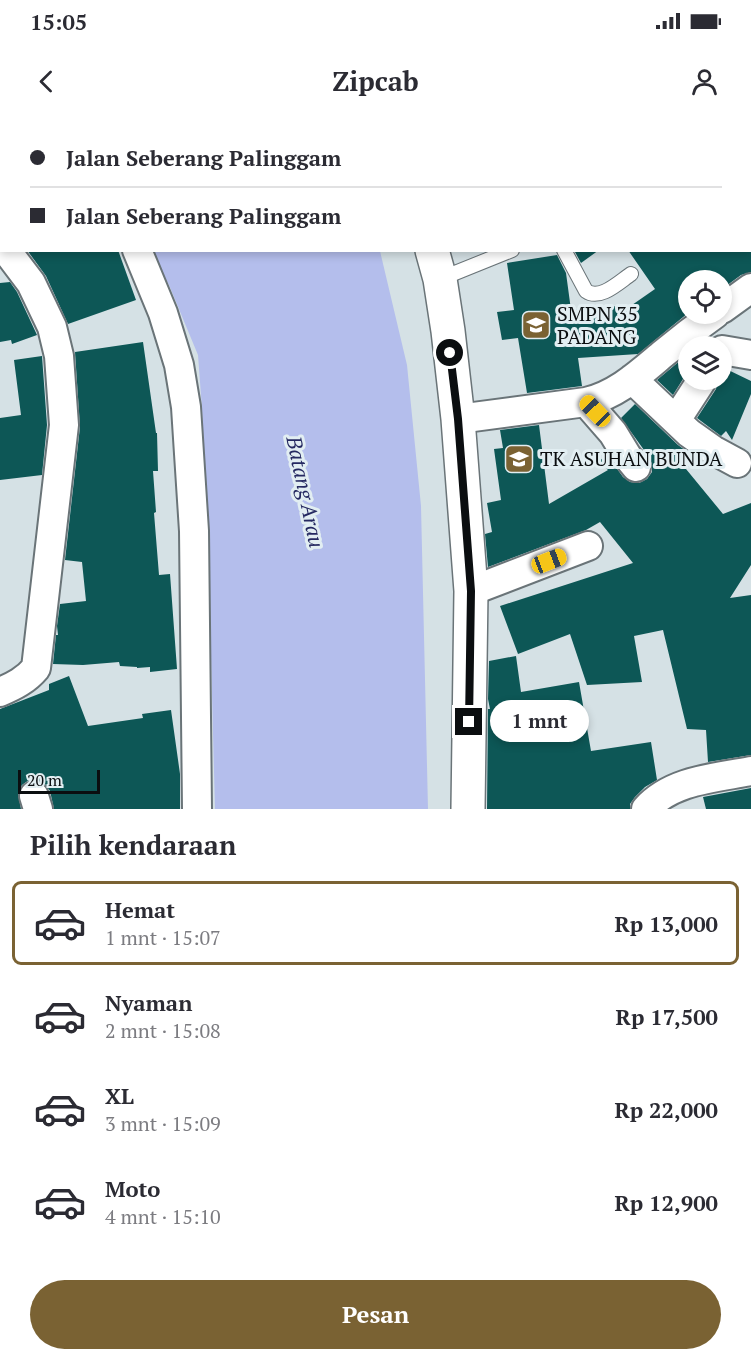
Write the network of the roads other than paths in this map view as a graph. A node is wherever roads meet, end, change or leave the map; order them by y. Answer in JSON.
{"nodes":[{"id":1,"x":8,"y":252,"type":"edge"},
{"id":2,"x":138,"y":252,"type":"edge"},
{"id":3,"x":502,"y":252,"type":"edge"},
{"id":4,"x":565,"y":252,"type":"edge"},
{"id":5,"x":436,"y":265,"type":"edge"},
{"id":6,"x":631,"y":274,"type":"dead end"},
{"id":7,"x":751,"y":288,"type":"edge"},
{"id":8,"x":732,"y":302,"type":"edge"},
{"id":9,"x":701,"y":324,"type":"edge"},
{"id":10,"x":691,"y":331,"type":"junction"},
{"id":11,"x":699,"y":336,"type":"edge"},
{"id":12,"x":732,"y":352,"type":"edge"},
{"id":13,"x":751,"y":355,"type":"edge"},
{"id":14,"x":632,"y":379,"type":"junction"},
{"id":15,"x":696,"y":390,"type":"edge"},
{"id":16,"x":586,"y":402,"type":"junction"},
{"id":17,"x":458,"y":419,"type":"junction"},
{"id":18,"x":676,"y":420,"type":"junction"},
{"id":19,"x":737,"y":463,"type":"dead end"},
{"id":20,"x":636,"y":467,"type":"dead end"},
{"id":21,"x":588,"y":546,"type":"dead end"},
{"id":22,"x":471,"y":591,"type":"junction"},
{"id":23,"x":0,"y":692,"type":"edge"},
{"id":24,"x":751,"y":771,"type":"edge"},
{"id":25,"x":198,"y":809,"type":"edge"},
{"id":26,"x":468,"y":809,"type":"edge"},
{"id":27,"x":646,"y":809,"type":"edge"}],
"edges":[{"from":1,"to":23,"type":"street"},
{"from":2,"to":25,"type":"street"},
{"from":3,"to":5,"type":"lane"},
{"from":4,"to":6,"type":"lane"},
{"from":5,"to":17,"type":"street"},
{"from":7,"to":8,"type":"street"},
{"from":9,"to":10,"type":"street"},
{"from":10,"to":11,"type":"street"},
{"from":10,"to":14,"type":"street"},
{"from":12,"to":13,"type":"street"},
{"from":14,"to":16,"type":"street"},
{"from":14,"to":18,"type":"street"},
{"from":15,"to":18,"type":"street"},
{"from":16,"to":17,"type":"street"},
{"from":16,"to":20,"type":"street"},
{"from":17,"to":22,"type":"street"},
{"from":18,"to":19,"type":"street"},
{"from":21,"to":22,"type":"street"},
{"from":22,"to":26,"type":"street"},
{"from":24,"to":27,"type":"street"}]}
